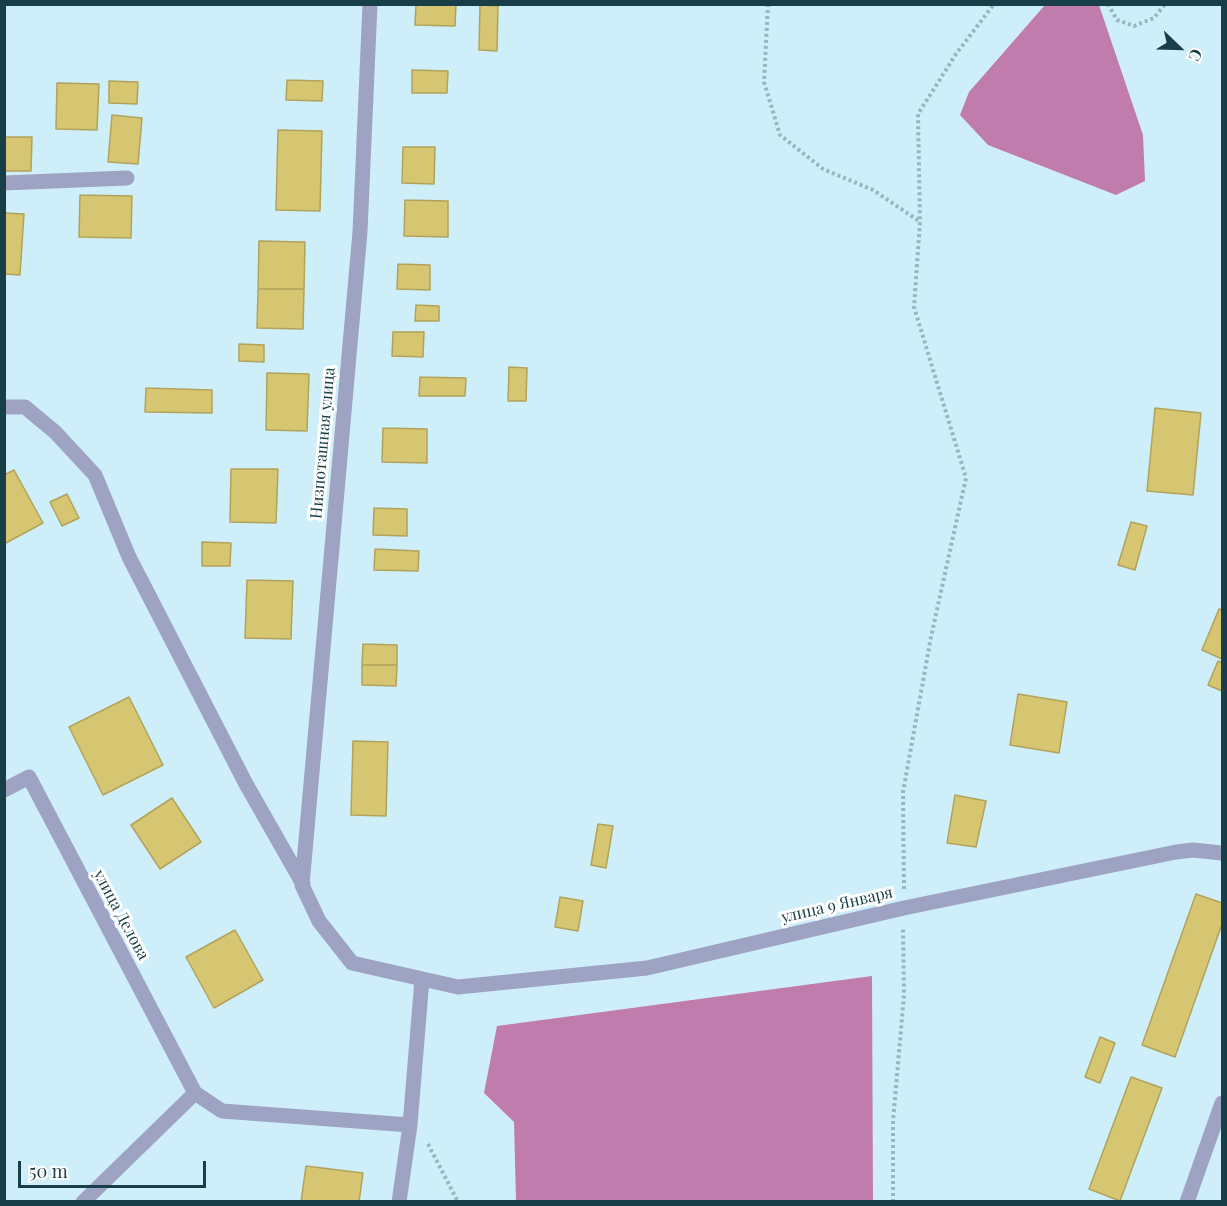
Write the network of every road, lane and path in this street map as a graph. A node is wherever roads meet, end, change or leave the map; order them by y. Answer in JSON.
{"nodes":[{"id":1,"x":370,"y":4,"type":"edge"},
{"id":2,"x":768,"y":4,"type":"edge"},
{"id":3,"x":994,"y":4,"type":"edge"},
{"id":4,"x":1108,"y":4,"type":"edge"},
{"id":5,"x":1165,"y":4,"type":"edge"},
{"id":6,"x":127,"y":178,"type":"dead end"},
{"id":7,"x":4,"y":183,"type":"edge"},
{"id":8,"x":920,"y":222,"type":"junction"},
{"id":9,"x":4,"y":407,"type":"edge"},
{"id":10,"x":4,"y":790,"type":"edge"},
{"id":11,"x":1222,"y":853,"type":"edge"},
{"id":12,"x":303,"y":884,"type":"junction"},
{"id":13,"x":904,"y":908,"type":"junction"},
{"id":14,"x":422,"y":979,"type":"junction"},
{"id":15,"x":458,"y":987,"type":"joint"},
{"id":16,"x":195,"y":1093,"type":"junction"},
{"id":17,"x":1222,"y":1103,"type":"edge"},
{"id":18,"x":410,"y":1125,"type":"junction"},
{"id":19,"x":83,"y":1202,"type":"edge"},
{"id":20,"x":399,"y":1202,"type":"edge"},
{"id":21,"x":458,"y":1202,"type":"edge"},
{"id":22,"x":893,"y":1202,"type":"edge"},
{"id":23,"x":1187,"y":1202,"type":"edge"}],
"edges":[{"from":1,"to":12,"type":"street","name":"Низпоташная улица"},
{"from":2,"to":8,"type":"path"},
{"from":3,"to":8,"type":"path"},
{"from":4,"to":5,"type":"path"},
{"from":6,"to":7,"type":"street"},
{"from":8,"to":13,"type":"path"},
{"from":9,"to":12,"type":"street","name":"Низпоташная улица"},
{"from":10,"to":16,"type":"street","name":"улица Делова"},
{"from":11,"to":13,"type":"street","name":"улица 9 Января"},
{"from":12,"to":14,"type":"street","name":"Низпоташная улица"},
{"from":13,"to":15,"type":"street","name":"улица 9 Января"},
{"from":13,"to":22,"type":"path"},
{"from":14,"to":15,"type":"street","name":"Низпоташная улица"},
{"from":14,"to":18,"type":"street"},
{"from":16,"to":18,"type":"street"},
{"from":16,"to":19,"type":"street"},
{"from":17,"to":23,"type":"street"},
{"from":18,"to":20,"type":"street"},
{"from":18,"to":21,"type":"path"}]}
